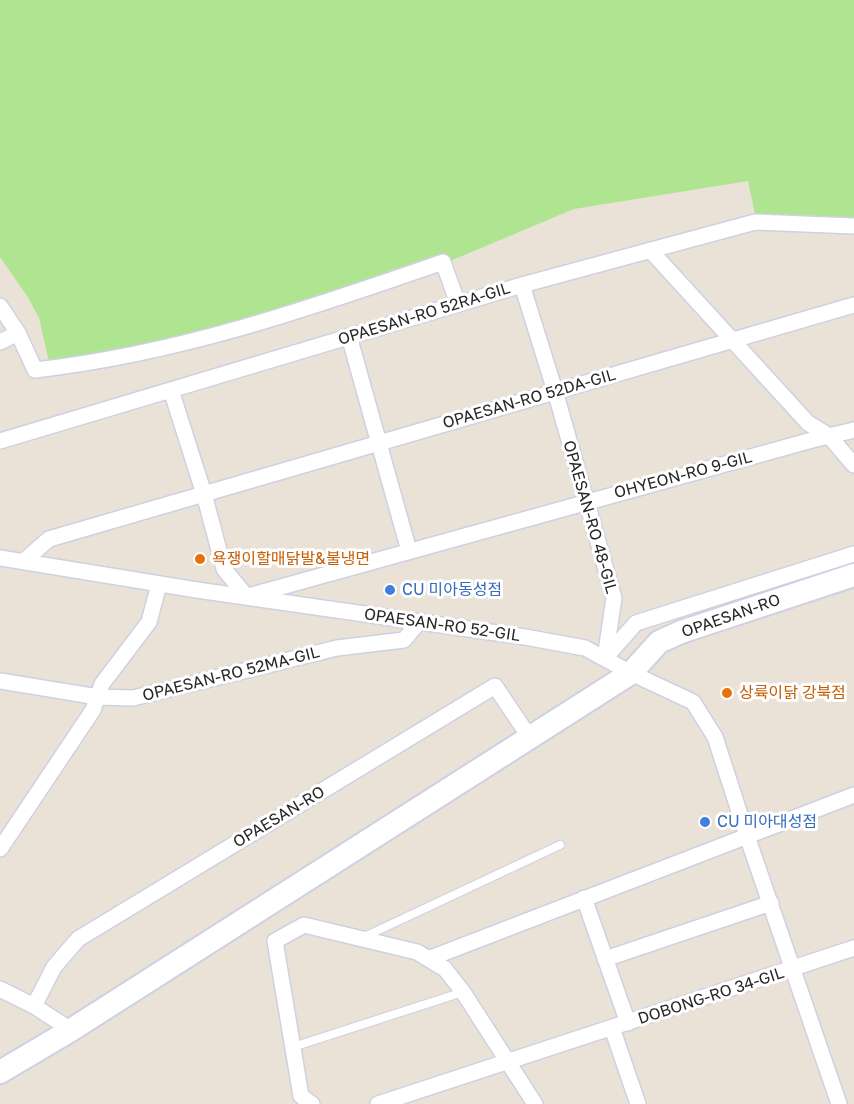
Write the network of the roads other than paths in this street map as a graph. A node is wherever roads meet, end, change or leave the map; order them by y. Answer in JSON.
{"nodes":[{"id":1,"x":854,"y":226,"type":"edge"},
{"id":2,"x":650,"y":250,"type":"junction"},
{"id":3,"x":522,"y":285,"type":"junction"},
{"id":4,"x":458,"y":304,"type":"junction"},
{"id":5,"x":854,"y":305,"type":"edge"},
{"id":6,"x":0,"y":306,"type":"edge"},
{"id":7,"x":18,"y":333,"type":"junction"},
{"id":8,"x":350,"y":336,"type":"junction"},
{"id":9,"x":732,"y":340,"type":"junction"},
{"id":10,"x":0,"y":342,"type":"edge"},
{"id":11,"x":171,"y":390,"type":"junction"},
{"id":12,"x":555,"y":391,"type":"junction"},
{"id":13,"x":854,"y":430,"type":"edge"},
{"id":14,"x":829,"y":436,"type":"junction"},
{"id":15,"x":0,"y":441,"type":"edge"},
{"id":16,"x":380,"y":442,"type":"junction"},
{"id":17,"x":854,"y":465,"type":"edge"},
{"id":18,"x":204,"y":494,"type":"junction"},
{"id":19,"x":586,"y":502,"type":"junction"},
{"id":20,"x":409,"y":551,"type":"junction"},
{"id":21,"x":854,"y":554,"type":"edge"},
{"id":22,"x":0,"y":558,"type":"edge"},
{"id":23,"x":24,"y":561,"type":"junction"},
{"id":24,"x":854,"y":575,"type":"edge"},
{"id":25,"x":159,"y":584,"type":"junction"},
{"id":26,"x":247,"y":597,"type":"junction"},
{"id":27,"x":419,"y":622,"type":"junction"},
{"id":28,"x":605,"y":658,"type":"junction"},
{"id":29,"x":631,"y":673,"type":"junction"},
{"id":30,"x":0,"y":681,"type":"edge"},
{"id":31,"x":98,"y":697,"type":"junction"},
{"id":32,"x":530,"y":738,"type":"junction"},
{"id":33,"x":854,"y":795,"type":"edge"},
{"id":34,"x":747,"y":836,"type":"junction"},
{"id":35,"x":560,"y":845,"type":"dead end"},
{"id":36,"x":0,"y":849,"type":"edge"},
{"id":37,"x":584,"y":898,"type":"junction"},
{"id":38,"x":771,"y":903,"type":"junction"},
{"id":39,"x":360,"y":939,"type":"junction"},
{"id":40,"x":854,"y":948,"type":"edge"},
{"id":41,"x":428,"y":958,"type":"junction"},
{"id":42,"x":605,"y":959,"type":"junction"},
{"id":43,"x":794,"y":968,"type":"junction"},
{"id":44,"x":0,"y":989,"type":"edge"},
{"id":45,"x":463,"y":992,"type":"junction"},
{"id":46,"x":34,"y":1006,"type":"junction"},
{"id":47,"x":628,"y":1023,"type":"junction"},
{"id":48,"x":612,"y":1028,"type":"junction"},
{"id":49,"x":71,"y":1030,"type":"junction"},
{"id":50,"x":293,"y":1047,"type":"junction"},
{"id":51,"x":508,"y":1062,"type":"junction"},
{"id":52,"x":0,"y":1072,"type":"edge"},
{"id":53,"x":307,"y":1100,"type":"edge"},
{"id":54,"x":378,"y":1104,"type":"edge"},
{"id":55,"x":535,"y":1104,"type":"edge"},
{"id":56,"x":638,"y":1104,"type":"edge"},
{"id":57,"x":839,"y":1104,"type":"edge"}],
"edges":[{"from":1,"to":2,"type":"street","name":"OPAESAN-RO 52RA-GIL"},
{"from":2,"to":3,"type":"street","name":"OPAESAN-RO 52RA-GIL"},
{"from":2,"to":9,"type":"street"},
{"from":3,"to":4,"type":"street","name":"OPAESAN-RO 52RA-GIL"},
{"from":3,"to":12,"type":"street","name":"OPAESAN-RO 48-GIL"},
{"from":4,"to":7,"type":"street"},
{"from":4,"to":8,"type":"street","name":"OPAESAN-RO 52RA-GIL"},
{"from":5,"to":9,"type":"street","name":"OPAESAN-RO 52DA-GIL"},
{"from":6,"to":7,"type":"street"},
{"from":7,"to":10,"type":"street"},
{"from":8,"to":11,"type":"street","name":"OPAESAN-RO 52RA-GIL"},
{"from":8,"to":16,"type":"street"},
{"from":9,"to":12,"type":"street","name":"OPAESAN-RO 52DA-GIL"},
{"from":9,"to":14,"type":"street"},
{"from":11,"to":15,"type":"street","name":"OPAESAN-RO 52RA-GIL"},
{"from":11,"to":18,"type":"street"},
{"from":12,"to":16,"type":"street","name":"OPAESAN-RO 52DA-GIL"},
{"from":12,"to":19,"type":"street","name":"OPAESAN-RO 48-GIL"},
{"from":13,"to":14,"type":"street","name":"OHYEON-RO 9-GIL"},
{"from":14,"to":17,"type":"street"},
{"from":14,"to":19,"type":"street","name":"OHYEON-RO 9-GIL"},
{"from":16,"to":18,"type":"street","name":"OPAESAN-RO 52DA-GIL"},
{"from":16,"to":20,"type":"street"},
{"from":18,"to":23,"type":"street","name":"OPAESAN-RO 52DA-GIL"},
{"from":18,"to":26,"type":"street"},
{"from":19,"to":20,"type":"street","name":"OHYEON-RO 9-GIL"},
{"from":19,"to":28,"type":"street","name":"OPAESAN-RO 48-GIL"},
{"from":20,"to":26,"type":"street","name":"OHYEON-RO 9-GIL"},
{"from":21,"to":28,"type":"street"},
{"from":22,"to":23,"type":"street","name":"OPAESAN-RO 52-GIL"},
{"from":23,"to":25,"type":"street","name":"OPAESAN-RO 52-GIL"},
{"from":24,"to":29,"type":"street","name":"OPAESAN-RO"},
{"from":25,"to":26,"type":"street","name":"OPAESAN-RO 52-GIL"},
{"from":25,"to":31,"type":"street"},
{"from":26,"to":27,"type":"street","name":"OPAESAN-RO 52-GIL"},
{"from":27,"to":28,"type":"street","name":"OPAESAN-RO 52-GIL"},
{"from":27,"to":31,"type":"street","name":"OPAESAN-RO 52MA-GIL"},
{"from":28,"to":29,"type":"street","name":"OPAESAN-RO 52-GIL"},
{"from":29,"to":32,"type":"street","name":"OPAESAN-RO"},
{"from":29,"to":34,"type":"street","name":"DOBONG-RO 34-GIL"},
{"from":30,"to":31,"type":"street","name":"OPAESAN-RO 52MA-GIL"},
{"from":31,"to":36,"type":"street"},
{"from":32,"to":46,"type":"street","name":"OPAESAN-RO"},
{"from":32,"to":49,"type":"street","name":"OPAESAN-RO"},
{"from":33,"to":34,"type":"street"},
{"from":34,"to":37,"type":"street"},
{"from":34,"to":38,"type":"street","name":"DOBONG-RO 34-GIL"},
{"from":35,"to":39,"type":"lane"},
{"from":37,"to":41,"type":"street"},
{"from":37,"to":42,"type":"street","name":"DOBONG-RO 34-GIL"},
{"from":38,"to":42,"type":"street"},
{"from":38,"to":43,"type":"street","name":"DOBONG-RO 34-GIL"},
{"from":39,"to":41,"type":"street"},
{"from":39,"to":50,"type":"street"},
{"from":40,"to":43,"type":"street"},
{"from":41,"to":45,"type":"street"},
{"from":42,"to":47,"type":"street","name":"DOBONG-RO 34-GIL"},
{"from":43,"to":47,"type":"street","name":"DOBONG-RO 34-GIL"},
{"from":43,"to":57,"type":"street","name":"DOBONG-RO 34-GIL"},
{"from":44,"to":46,"type":"street"},
{"from":45,"to":50,"type":"lane"},
{"from":45,"to":51,"type":"street"},
{"from":46,"to":49,"type":"street"},
{"from":47,"to":48,"type":"street","name":"DOBONG-RO 34-GIL"},
{"from":48,"to":51,"type":"street","name":"DOBONG-RO 34-GIL"},
{"from":48,"to":56,"type":"street"},
{"from":49,"to":52,"type":"street","name":"OPAESAN-RO"},
{"from":50,"to":53,"type":"street"},
{"from":51,"to":54,"type":"street","name":"DOBONG-RO 34-GIL"},
{"from":51,"to":55,"type":"street"}]}
